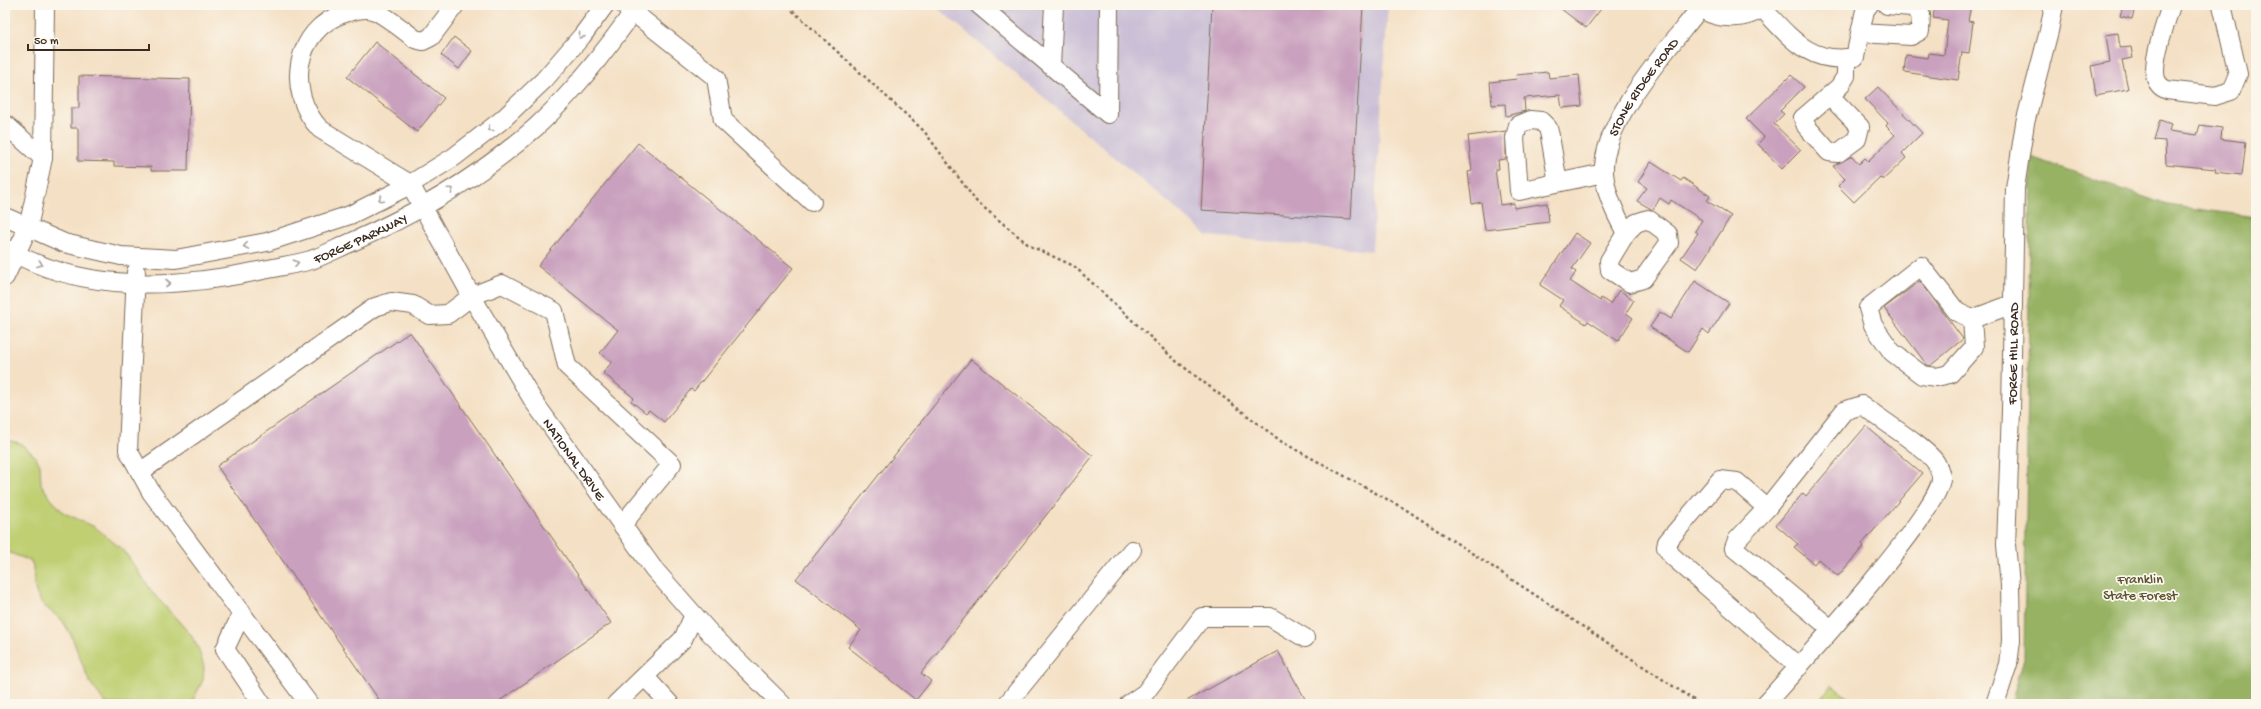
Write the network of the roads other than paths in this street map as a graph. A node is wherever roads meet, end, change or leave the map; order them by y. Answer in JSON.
{"nodes":[{"id":1,"x":45,"y":5,"type":"edge"},
{"id":2,"x":455,"y":5,"type":"edge"},
{"id":3,"x":604,"y":5,"type":"edge"},
{"id":4,"x":979,"y":5,"type":"edge"},
{"id":5,"x":1054,"y":5,"type":"edge"},
{"id":6,"x":1110,"y":5,"type":"edge"},
{"id":7,"x":1869,"y":5,"type":"edge"},
{"id":8,"x":1887,"y":5,"type":"edge"},
{"id":9,"x":2054,"y":5,"type":"edge"},
{"id":10,"x":2171,"y":5,"type":"edge"},
{"id":11,"x":2222,"y":5,"type":"edge"},
{"id":12,"x":1699,"y":6,"type":"edge"},
{"id":13,"x":1763,"y":6,"type":"edge"},
{"id":14,"x":632,"y":7,"type":"edge"},
{"id":15,"x":1860,"y":34,"type":"junction"},
{"id":16,"x":1846,"y":58,"type":"junction"},
{"id":17,"x":1051,"y":66,"type":"junction"},
{"id":18,"x":1830,"y":96,"type":"dead end"},
{"id":19,"x":5,"y":124,"type":"edge"},
{"id":20,"x":43,"y":158,"type":"junction"},
{"id":21,"x":1604,"y":173,"type":"junction"},
{"id":22,"x":1558,"y":183,"type":"dead end"},
{"id":23,"x":410,"y":184,"type":"junction"},
{"id":24,"x":812,"y":202,"type":"dead end"},
{"id":25,"x":423,"y":206,"type":"junction"},
{"id":26,"x":5,"y":217,"type":"edge"},
{"id":27,"x":28,"y":228,"type":"junction"},
{"id":28,"x":1626,"y":233,"type":"dead end"},
{"id":29,"x":10,"y":251,"type":"edge"},
{"id":30,"x":137,"y":257,"type":"junction"},
{"id":31,"x":5,"y":277,"type":"edge"},
{"id":32,"x":135,"y":283,"type":"junction"},
{"id":33,"x":472,"y":296,"type":"junction"},
{"id":34,"x":2014,"y":304,"type":"junction"},
{"id":35,"x":1972,"y":320,"type":"junction"},
{"id":36,"x":140,"y":472,"type":"junction"},
{"id":37,"x":1767,"y":508,"type":"junction"},
{"id":38,"x":622,"y":525,"type":"junction"},
{"id":39,"x":1132,"y":550,"type":"dead end"},
{"id":40,"x":242,"y":613,"type":"junction"},
{"id":41,"x":694,"y":615,"type":"junction"},
{"id":42,"x":1831,"y":629,"type":"junction"},
{"id":43,"x":1305,"y":638,"type":"dead end"},
{"id":44,"x":1799,"y":667,"type":"junction"},
{"id":45,"x":645,"y":677,"type":"junction"},
{"id":46,"x":262,"y":704,"type":"edge"},
{"id":47,"x":309,"y":704,"type":"edge"},
{"id":48,"x":616,"y":704,"type":"edge"},
{"id":49,"x":670,"y":704,"type":"edge"},
{"id":50,"x":782,"y":704,"type":"edge"},
{"id":51,"x":1007,"y":704,"type":"edge"},
{"id":52,"x":1129,"y":704,"type":"edge"},
{"id":53,"x":1765,"y":704,"type":"edge"},
{"id":54,"x":1995,"y":704,"type":"edge"}],
"edges":[{"from":1,"to":20,"type":"street"},
{"from":2,"to":23,"type":"street"},
{"from":3,"to":23,"type":"street","name":"FORGE PARKWAY","one_way":true},
{"from":4,"to":17,"type":"street"},
{"from":5,"to":17,"type":"street"},
{"from":6,"to":17,"type":"street"},
{"from":7,"to":15,"type":"street"},
{"from":8,"to":15,"type":"street"},
{"from":9,"to":34,"type":"street","name":"FORGE HILL ROAD"},
{"from":10,"to":11,"type":"street"},
{"from":12,"to":13,"type":"street","name":"STONE RIDGE ROAD"},
{"from":12,"to":21,"type":"street","name":"STONE RIDGE ROAD"},
{"from":13,"to":16,"type":"street"},
{"from":14,"to":24,"type":"street"},
{"from":25,"to":14,"type":"street","name":"FORGE PARKWAY","one_way":true},
{"from":15,"to":16,"type":"street"},
{"from":16,"to":18,"type":"street"},
{"from":19,"to":20,"type":"street"},
{"from":20,"to":27,"type":"street"},
{"from":21,"to":22,"type":"street"},
{"from":21,"to":28,"type":"street"},
{"from":23,"to":25,"type":"street","name":"NATIONAL DRIVE"},
{"from":23,"to":30,"type":"street","name":"FORGE PARKWAY","one_way":true},
{"from":32,"to":25,"type":"street","name":"FORGE PARKWAY","one_way":true},
{"from":25,"to":33,"type":"street","name":"NATIONAL DRIVE"},
{"from":26,"to":27,"type":"street","name":"FORGE PARKWAY"},
{"from":27,"to":29,"type":"street"},
{"from":27,"to":30,"type":"street","name":"FORGE PARKWAY"},
{"from":29,"to":31,"type":"street"},
{"from":29,"to":32,"type":"street","name":"FORGE PARKWAY","one_way":true},
{"from":30,"to":32,"type":"street"},
{"from":32,"to":36,"type":"street"},
{"from":33,"to":36,"type":"street"},
{"from":33,"to":38,"type":"street","name":"NATIONAL DRIVE"},
{"from":33,"to":38,"type":"street"},
{"from":34,"to":35,"type":"street"},
{"from":34,"to":54,"type":"street","name":"FORGE HILL ROAD"},
{"from":35,"to":35,"type":"street"},
{"from":36,"to":40,"type":"street"},
{"from":37,"to":42,"type":"street"},
{"from":37,"to":42,"type":"street"},
{"from":37,"to":44,"type":"street"},
{"from":38,"to":41,"type":"street","name":"NATIONAL DRIVE"},
{"from":39,"to":51,"type":"street"},
{"from":40,"to":46,"type":"street"},
{"from":40,"to":47,"type":"street"},
{"from":41,"to":45,"type":"street"},
{"from":41,"to":50,"type":"street","name":"NATIONAL DRIVE"},
{"from":42,"to":44,"type":"street"},
{"from":43,"to":52,"type":"street"},
{"from":44,"to":53,"type":"street"},
{"from":45,"to":48,"type":"street"},
{"from":45,"to":49,"type":"street"}]}
